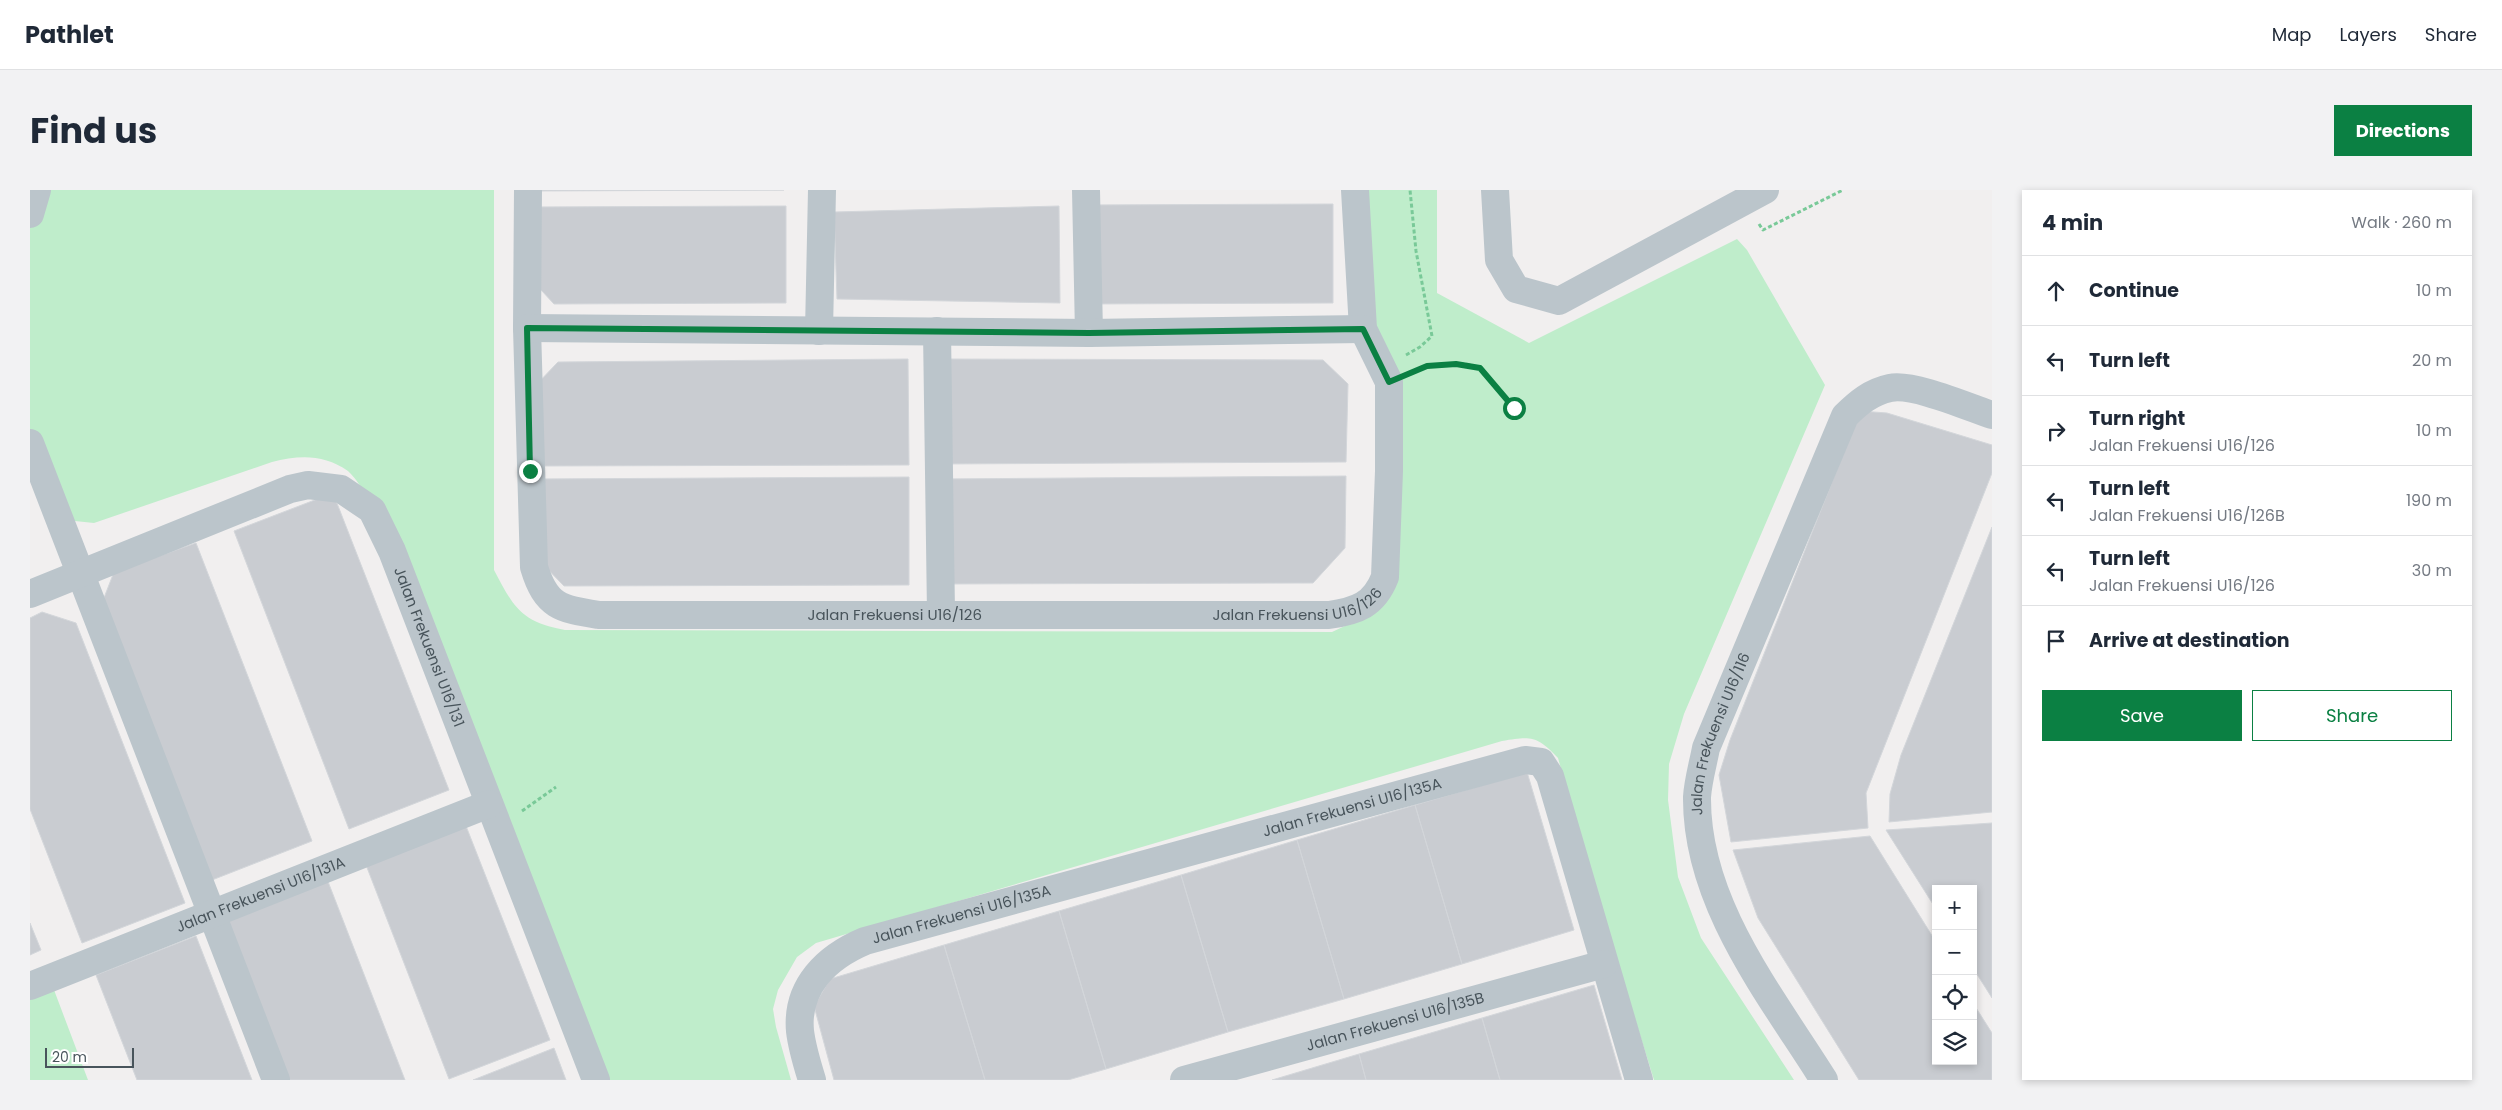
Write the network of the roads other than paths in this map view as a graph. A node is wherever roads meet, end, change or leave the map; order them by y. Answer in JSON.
{"nodes":[{"id":1,"x":37,"y":190,"type":"edge"},
{"id":2,"x":528,"y":190,"type":"edge"},
{"id":3,"x":822,"y":190,"type":"edge"},
{"id":4,"x":1086,"y":190,"type":"edge"},
{"id":5,"x":1355,"y":190,"type":"edge"},
{"id":6,"x":1495,"y":190,"type":"edge"},
{"id":7,"x":1756,"y":195,"type":"edge"},
{"id":8,"x":30,"y":214,"type":"edge"},
{"id":9,"x":527,"y":328,"type":"junction"},
{"id":10,"x":1363,"y":329,"type":"junction"},
{"id":11,"x":820,"y":331,"type":"junction"},
{"id":12,"x":937,"y":331,"type":"junction"},
{"id":13,"x":1089,"y":333,"type":"junction"},
{"id":14,"x":1992,"y":415,"type":"edge"},
{"id":15,"x":30,"y":443,"type":"edge"},
{"id":16,"x":79,"y":574,"type":"junction"},
{"id":17,"x":30,"y":594,"type":"edge"},
{"id":18,"x":941,"y":613,"type":"junction"},
{"id":19,"x":494,"y":816,"type":"junction"},
{"id":20,"x":212,"y":914,"type":"junction"},
{"id":21,"x":1604,"y":964,"type":"junction"},
{"id":22,"x":30,"y":986,"type":"edge"},
{"id":23,"x":276,"y":1080,"type":"edge"},
{"id":24,"x":596,"y":1080,"type":"edge"},
{"id":25,"x":812,"y":1080,"type":"edge"},
{"id":26,"x":1184,"y":1080,"type":"edge"},
{"id":27,"x":1639,"y":1080,"type":"edge"},
{"id":28,"x":1824,"y":1080,"type":"edge"}],
"edges":[{"from":1,"to":8,"type":"street"},
{"from":2,"to":9,"type":"street","name":"Jalan Frekuensi U16/126"},
{"from":3,"to":11,"type":"street"},
{"from":4,"to":13,"type":"street"},
{"from":5,"to":10,"type":"street"},
{"from":6,"to":7,"type":"street"},
{"from":9,"to":11,"type":"street"},
{"from":9,"to":18,"type":"street","name":"Jalan Frekuensi U16/126"},
{"from":10,"to":13,"type":"street"},
{"from":10,"to":18,"type":"street","name":"Jalan Frekuensi U16/126"},
{"from":11,"to":12,"type":"street"},
{"from":12,"to":13,"type":"street"},
{"from":12,"to":18,"type":"street"},
{"from":14,"to":28,"type":"street","name":"Jalan Frekuensi U16/116"},
{"from":15,"to":16,"type":"street"},
{"from":16,"to":17,"type":"street","name":"Jalan Frekuensi U16/131"},
{"from":16,"to":19,"type":"street","name":"Jalan Frekuensi U16/131"},
{"from":16,"to":20,"type":"street"},
{"from":19,"to":20,"type":"street","name":"Jalan Frekuensi U16/131A"},
{"from":19,"to":24,"type":"street","name":"Jalan Frekuensi U16/131"},
{"from":20,"to":22,"type":"street","name":"Jalan Frekuensi U16/131A"},
{"from":20,"to":23,"type":"street"},
{"from":21,"to":25,"type":"street","name":"Jalan Frekuensi U16/135A"},
{"from":21,"to":26,"type":"street","name":"Jalan Frekuensi U16/135B"},
{"from":21,"to":27,"type":"street","name":"Jalan Frekuensi U16/135A"}]}
